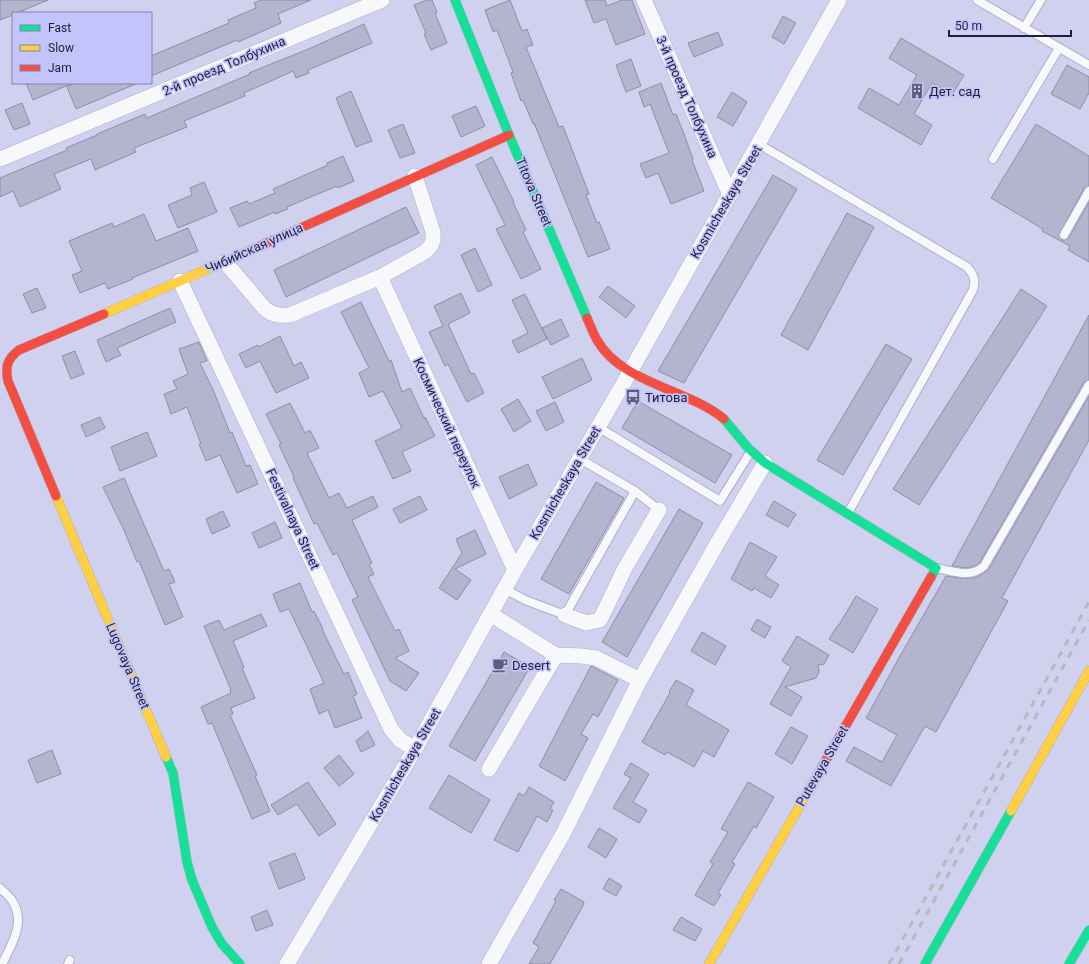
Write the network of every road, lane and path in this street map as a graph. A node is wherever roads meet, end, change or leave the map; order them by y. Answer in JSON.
{"nodes":[{"id":1,"x":382,"y":0,"type":"edge"},
{"id":2,"x":455,"y":0,"type":"edge"},
{"id":3,"x":644,"y":0,"type":"edge"},
{"id":4,"x":839,"y":0,"type":"edge"},
{"id":5,"x":977,"y":0,"type":"edge"},
{"id":6,"x":1041,"y":0,"type":"edge"},
{"id":7,"x":1024,"y":28,"type":"junction"},
{"id":8,"x":1059,"y":48,"type":"junction"},
{"id":9,"x":1089,"y":65,"type":"edge"},
{"id":10,"x":509,"y":135,"type":"junction"},
{"id":11,"x":759,"y":144,"type":"junction"},
{"id":12,"x":0,"y":159,"type":"edge"},
{"id":13,"x":993,"y":159,"type":"dead end"},
{"id":14,"x":414,"y":176,"type":"junction"},
{"id":15,"x":1089,"y":191,"type":"edge"},
{"id":16,"x":730,"y":195,"type":"junction"},
{"id":17,"x":1064,"y":235,"type":"dead end"},
{"id":18,"x":225,"y":262,"type":"junction"},
{"id":19,"x":380,"y":277,"type":"junction"},
{"id":20,"x":180,"y":281,"type":"junction"},
{"id":21,"x":6,"y":368,"type":"joint"},
{"id":22,"x":630,"y":372,"type":"junction"},
{"id":23,"x":1089,"y":385,"type":"edge"},
{"id":24,"x":598,"y":427,"type":"junction"},
{"id":25,"x":752,"y":451,"type":"junction"},
{"id":26,"x":580,"y":459,"type":"junction"},
{"id":27,"x":765,"y":463,"type":"junction"},
{"id":28,"x":635,"y":491,"type":"junction"},
{"id":29,"x":659,"y":510,"type":"joint"},
{"id":30,"x":848,"y":513,"type":"junction"},
{"id":31,"x":936,"y":568,"type":"junction"},
{"id":32,"x":515,"y":570,"type":"junction"},
{"id":33,"x":505,"y":589,"type":"junction"},
{"id":34,"x":490,"y":614,"type":"junction"},
{"id":35,"x":565,"y":615,"type":"junction"},
{"id":36,"x":556,"y":656,"type":"junction"},
{"id":37,"x":1089,"y":671,"type":"edge"},
{"id":38,"x":640,"y":680,"type":"junction"},
{"id":39,"x":415,"y":749,"type":"junction"},
{"id":40,"x":489,"y":769,"type":"dead end"},
{"id":41,"x":0,"y":888,"type":"edge"},
{"id":42,"x":1089,"y":930,"type":"edge"},
{"id":43,"x":2,"y":964,"type":"edge"},
{"id":44,"x":240,"y":964,"type":"edge"},
{"id":45,"x":287,"y":964,"type":"edge"},
{"id":46,"x":489,"y":964,"type":"edge"},
{"id":47,"x":709,"y":964,"type":"edge"},
{"id":48,"x":925,"y":964,"type":"edge"},
{"id":49,"x":1069,"y":964,"type":"edge"}],
"edges":[{"from":1,"to":12,"type":"street","name":"2-й проезд Толбухина"},
{"from":2,"to":10,"type":"street","name":"Titova Street"},
{"from":3,"to":16,"type":"street","name":"3-й проезд Толбухина"},
{"from":4,"to":11,"type":"street","name":"Kosmicheskaya Street"},
{"from":5,"to":7,"type":"lane"},
{"from":6,"to":7,"type":"lane"},
{"from":7,"to":8,"type":"lane"},
{"from":8,"to":9,"type":"lane"},
{"from":8,"to":13,"type":"lane"},
{"from":10,"to":14,"type":"street","name":"Чибийская улица"},
{"from":10,"to":22,"type":"street","name":"Titova Street"},
{"from":11,"to":16,"type":"street","name":"Kosmicheskaya Street"},
{"from":11,"to":30,"type":"lane"},
{"from":14,"to":18,"type":"street","name":"Чибийская улица"},
{"from":14,"to":19,"type":"street"},
{"from":15,"to":17,"type":"lane"},
{"from":16,"to":22,"type":"street","name":"Kosmicheskaya Street"},
{"from":18,"to":19,"type":"street"},
{"from":18,"to":20,"type":"street","name":"Чибийская улица"},
{"from":19,"to":32,"type":"street","name":"Космический переулок"},
{"from":20,"to":21,"type":"street","name":"Чибийская улица"},
{"from":20,"to":39,"type":"street","name":"Festivalnaya Street"},
{"from":21,"to":44,"type":"street","name":"Lugovaya Street"},
{"from":22,"to":24,"type":"street","name":"Kosmicheskaya Street"},
{"from":22,"to":25,"type":"street","name":"Titova Street"},
{"from":23,"to":31,"type":"lane"},
{"from":24,"to":25,"type":"lane"},
{"from":24,"to":26,"type":"street","name":"Kosmicheskaya Street"},
{"from":25,"to":27,"type":"street","name":"Titova Street"},
{"from":26,"to":28,"type":"lane"},
{"from":26,"to":32,"type":"street","name":"Kosmicheskaya Street"},
{"from":27,"to":30,"type":"street","name":"Titova Street"},
{"from":27,"to":38,"type":"street"},
{"from":28,"to":29,"type":"lane"},
{"from":28,"to":35,"type":"lane"},
{"from":29,"to":35,"type":"street"},
{"from":30,"to":31,"type":"street","name":"Titova Street"},
{"from":31,"to":47,"type":"street","name":"Putevaya Street"},
{"from":32,"to":33,"type":"street","name":"Kosmicheskaya Street"},
{"from":33,"to":34,"type":"street","name":"Kosmicheskaya Street"},
{"from":33,"to":35,"type":"lane"},
{"from":34,"to":36,"type":"street"},
{"from":34,"to":39,"type":"street","name":"Kosmicheskaya Street"},
{"from":36,"to":38,"type":"street"},
{"from":36,"to":40,"type":"street"},
{"from":37,"to":48,"type":"street"},
{"from":38,"to":46,"type":"street"},
{"from":39,"to":45,"type":"street","name":"Kosmicheskaya Street"},
{"from":41,"to":43,"type":"lane"},
{"from":42,"to":49,"type":"street"}]}
